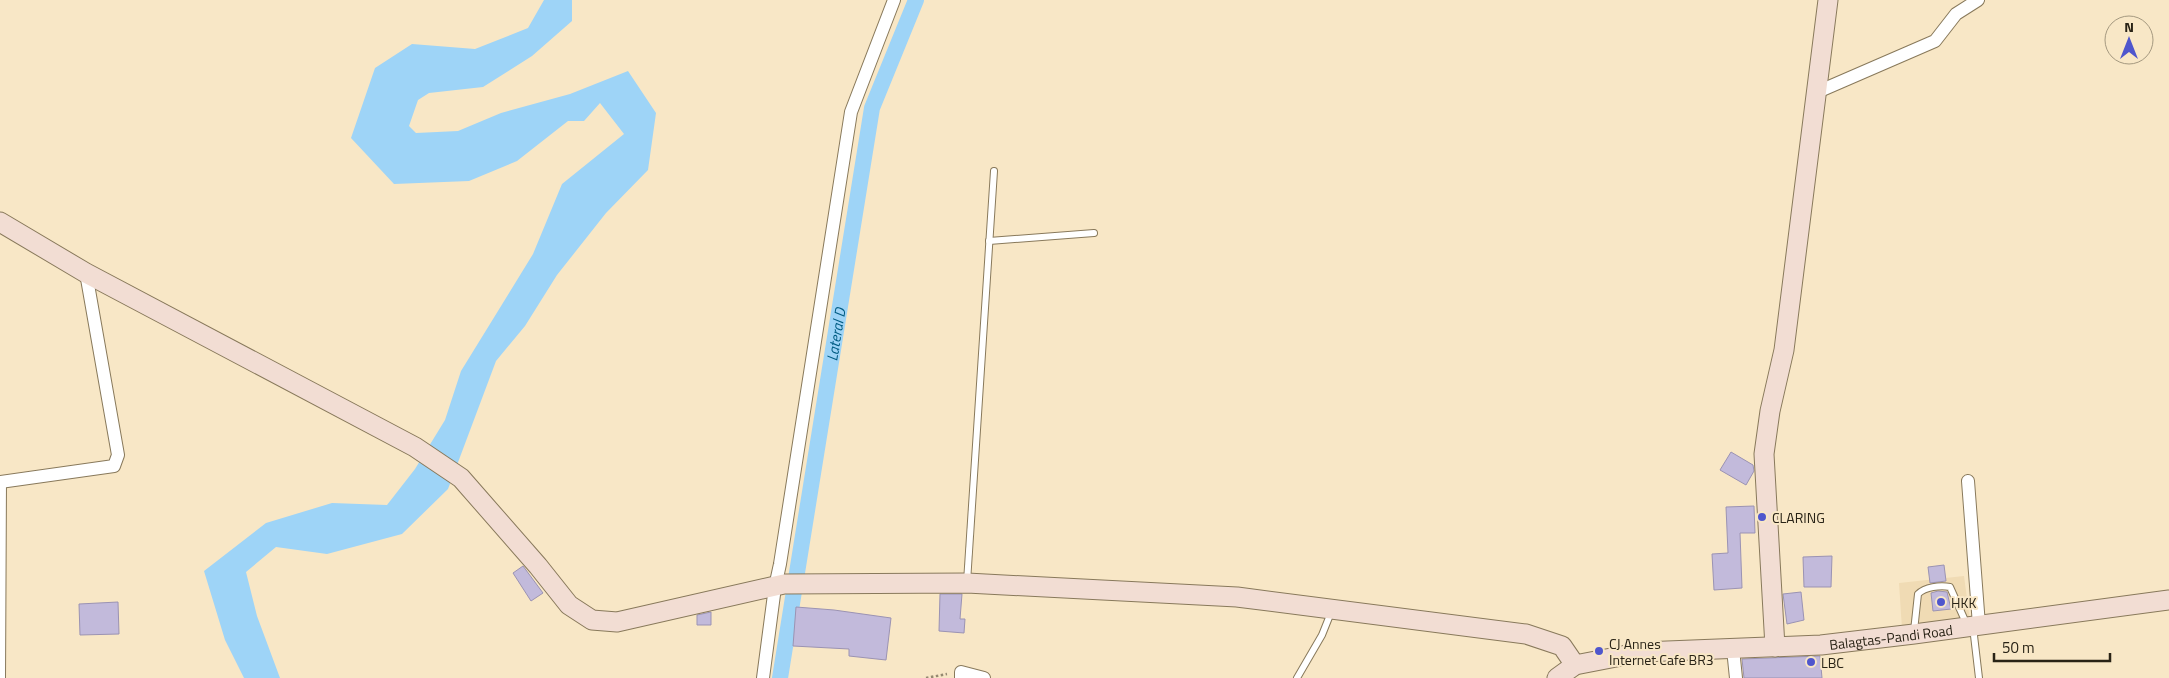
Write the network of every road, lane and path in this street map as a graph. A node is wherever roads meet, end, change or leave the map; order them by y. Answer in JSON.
{"nodes":[{"id":1,"x":894,"y":0,"type":"edge"},
{"id":2,"x":1828,"y":0,"type":"edge"},
{"id":3,"x":1978,"y":0,"type":"edge"},
{"id":4,"x":1815,"y":93,"type":"junction"},
{"id":5,"x":994,"y":170,"type":"dead end"},
{"id":6,"x":0,"y":222,"type":"edge"},
{"id":7,"x":1094,"y":233,"type":"dead end"},
{"id":8,"x":989,"y":241,"type":"junction"},
{"id":9,"x":86,"y":273,"type":"junction"},
{"id":10,"x":1968,"y":481,"type":"dead end"},
{"id":11,"x":2,"y":482,"type":"edge"},
{"id":12,"x":967,"y":583,"type":"junction"},
{"id":13,"x":787,"y":586,"type":"junction"},
{"id":14,"x":2169,"y":600,"type":"edge"},
{"id":15,"x":1333,"y":609,"type":"junction"},
{"id":16,"x":1973,"y":626,"type":"junction"},
{"id":17,"x":1914,"y":634,"type":"junction"},
{"id":18,"x":1775,"y":647,"type":"junction"},
{"id":19,"x":1732,"y":648,"type":"junction"},
{"id":20,"x":1575,"y":665,"type":"junction"},
{"id":21,"x":961,"y":675,"type":"edge"},
{"id":22,"x":2,"y":678,"type":"edge"},
{"id":23,"x":763,"y":678,"type":"edge"},
{"id":24,"x":926,"y":678,"type":"edge"},
{"id":25,"x":984,"y":678,"type":"edge"},
{"id":26,"x":1297,"y":678,"type":"edge"},
{"id":27,"x":1557,"y":678,"type":"edge"},
{"id":28,"x":1736,"y":678,"type":"edge"},
{"id":29,"x":1979,"y":678,"type":"edge"}],
"edges":[{"from":1,"to":13,"type":"street"},
{"from":2,"to":4,"type":"street"},
{"from":3,"to":4,"type":"street"},
{"from":4,"to":18,"type":"street"},
{"from":5,"to":8,"type":"lane"},
{"from":6,"to":9,"type":"street"},
{"from":7,"to":8,"type":"lane"},
{"from":8,"to":12,"type":"lane"},
{"from":9,"to":11,"type":"street"},
{"from":9,"to":13,"type":"street"},
{"from":10,"to":16,"type":"street"},
{"from":11,"to":22,"type":"lane"},
{"from":12,"to":13,"type":"street"},
{"from":12,"to":15,"type":"street"},
{"from":13,"to":23,"type":"street"},
{"from":14,"to":16,"type":"street","name":"Balagtas-Pandi Road"},
{"from":15,"to":20,"type":"street"},
{"from":15,"to":26,"type":"lane"},
{"from":16,"to":17,"type":"street","name":"Balagtas-Pandi Road"},
{"from":16,"to":17,"type":"lane"},
{"from":16,"to":29,"type":"lane"},
{"from":17,"to":18,"type":"street","name":"Balagtas-Pandi Road"},
{"from":18,"to":19,"type":"street","name":"Balagtas-Pandi Road"},
{"from":19,"to":20,"type":"street","name":"Balagtas-Pandi Road"},
{"from":19,"to":28,"type":"street"},
{"from":20,"to":27,"type":"street","name":"Balagtas-Pandi Road"},
{"from":21,"to":24,"type":"path"},
{"from":21,"to":25,"type":"street"}]}
